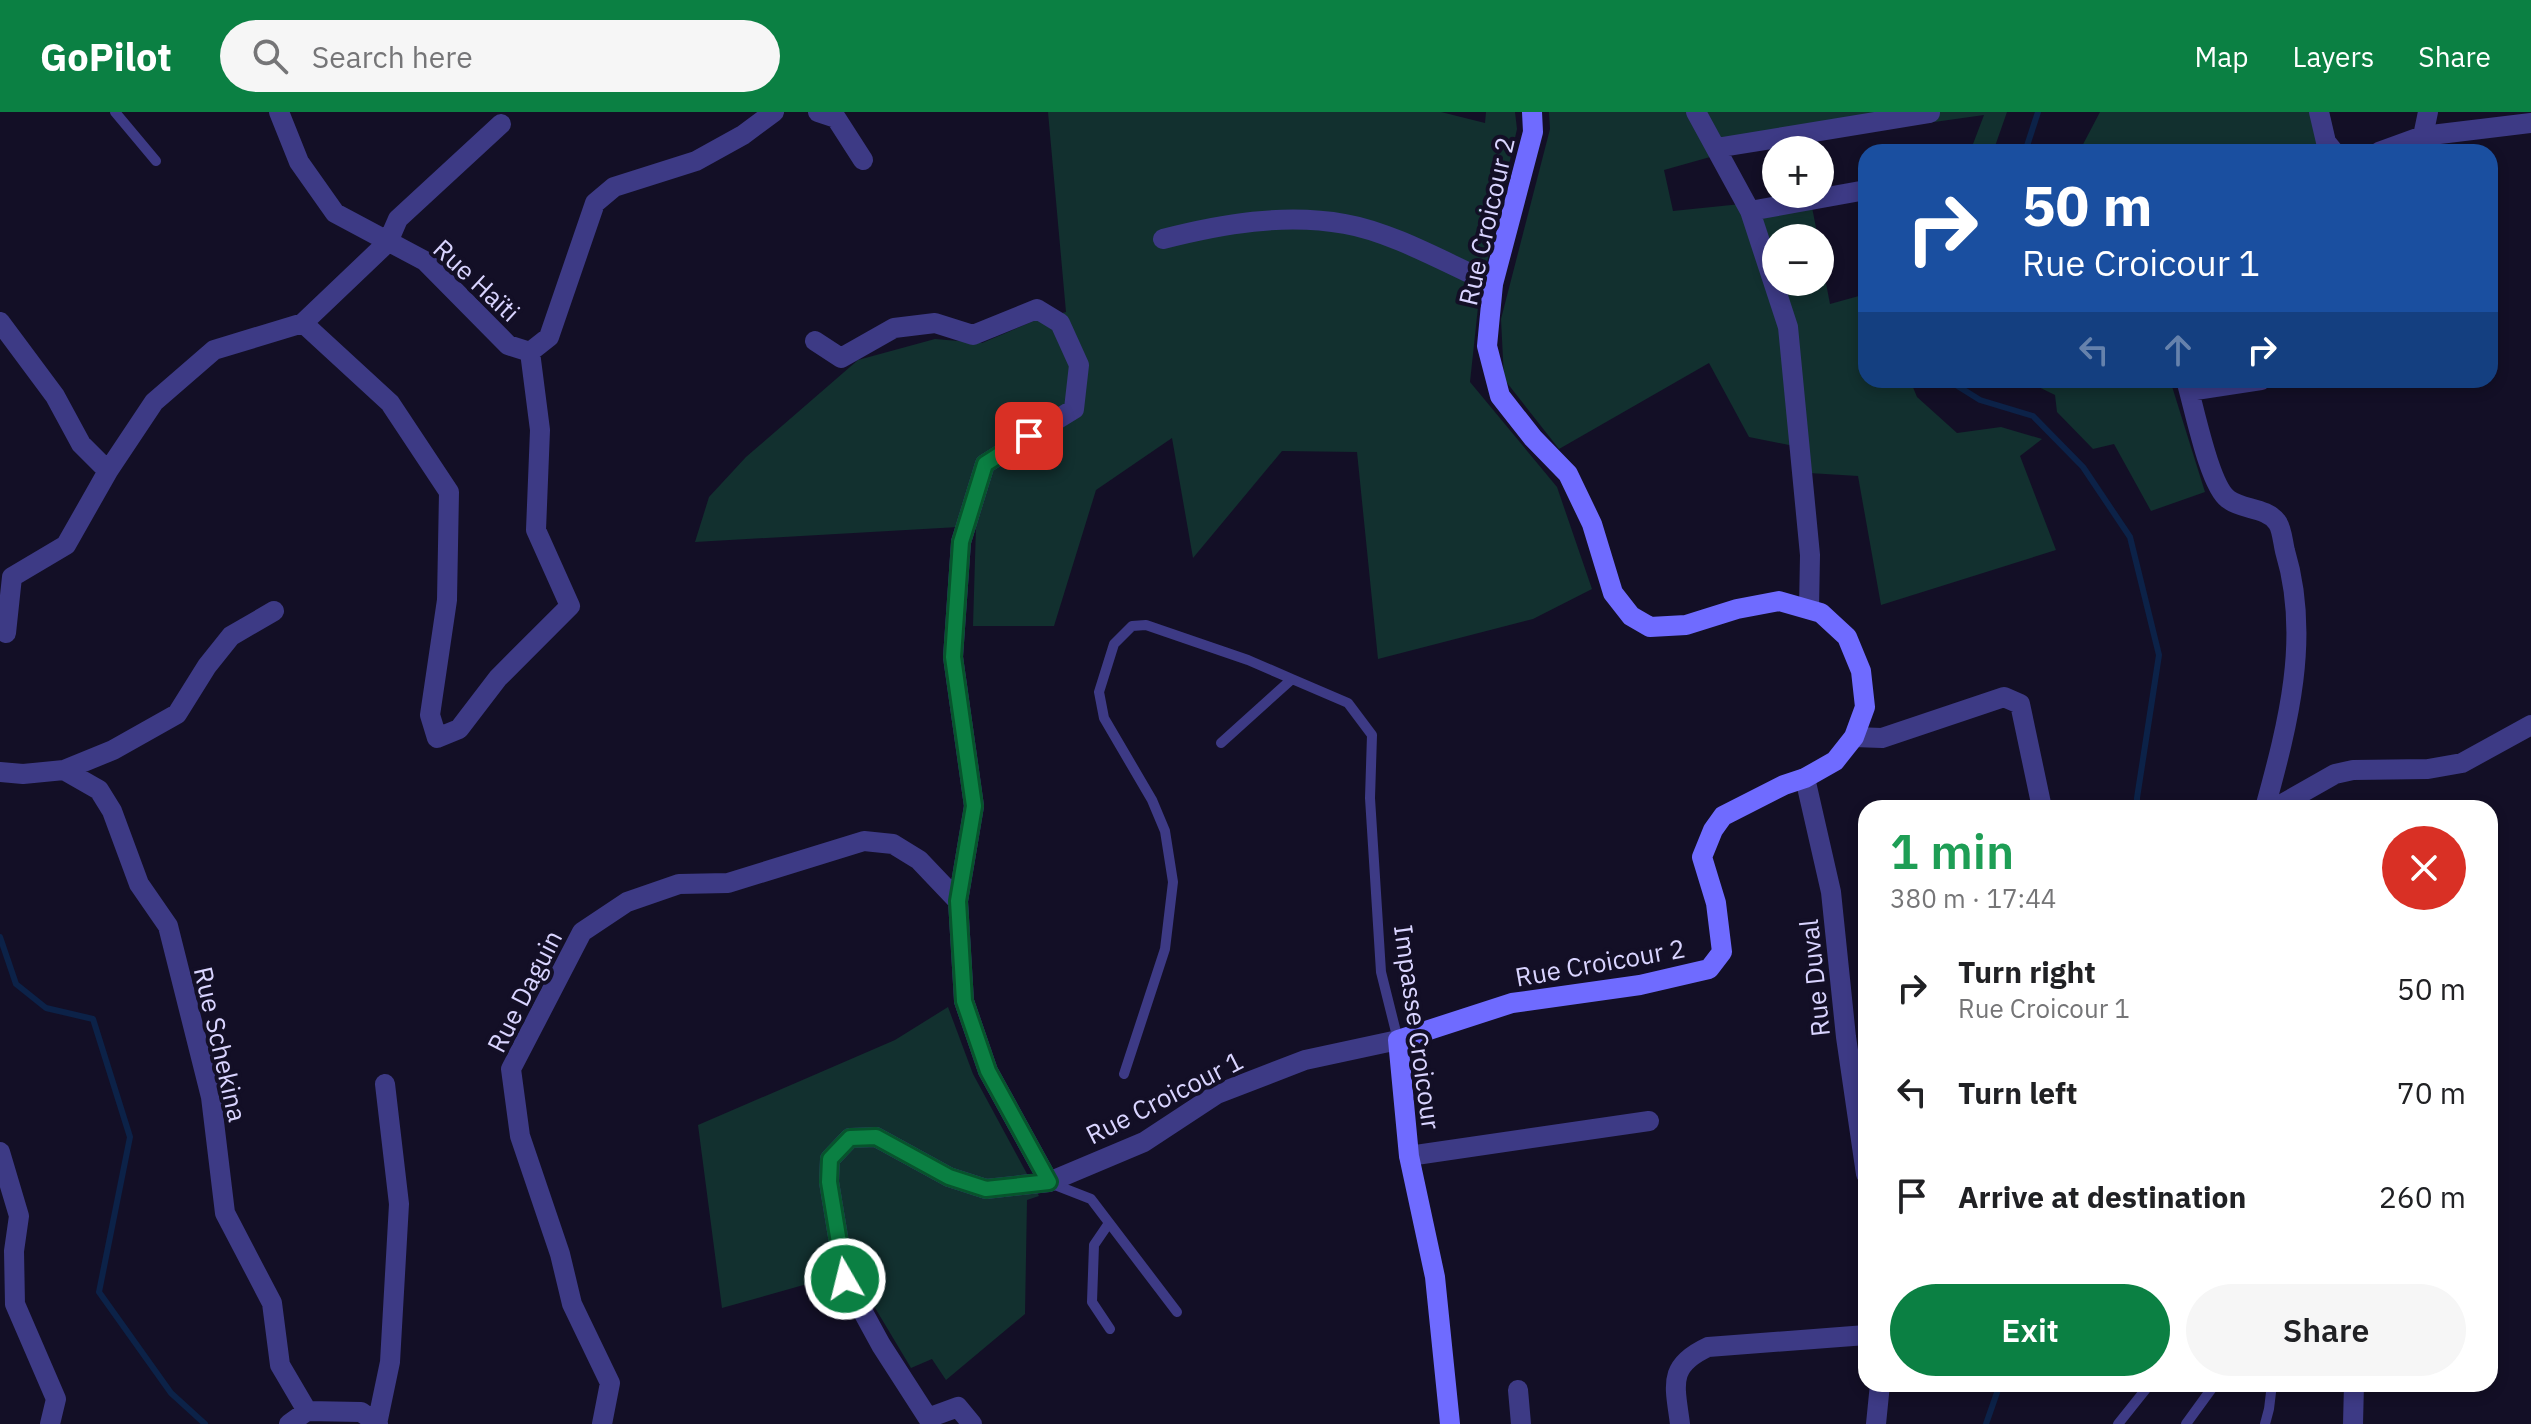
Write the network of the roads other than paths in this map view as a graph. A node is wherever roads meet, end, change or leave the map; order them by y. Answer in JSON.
{"nodes":[{"id":1,"x":115,"y":112,"type":"edge"},
{"id":2,"x":279,"y":112,"type":"edge"},
{"id":3,"x":774,"y":112,"type":"edge"},
{"id":4,"x":818,"y":112,"type":"edge"},
{"id":5,"x":1532,"y":112,"type":"edge"},
{"id":6,"x":1696,"y":112,"type":"edge"},
{"id":7,"x":2319,"y":112,"type":"edge"},
{"id":8,"x":2428,"y":112,"type":"edge"},
{"id":9,"x":1930,"y":113,"type":"edge"},
{"id":10,"x":2531,"y":123,"type":"edge"},
{"id":11,"x":501,"y":124,"type":"dead end"},
{"id":12,"x":2423,"y":136,"type":"junction"},
{"id":13,"x":2328,"y":144,"type":"edge"},
{"id":14,"x":2401,"y":144,"type":"edge"},
{"id":15,"x":1716,"y":148,"type":"junction"},
{"id":16,"x":863,"y":160,"type":"dead end"},
{"id":17,"x":156,"y":161,"type":"dead end"},
{"id":18,"x":1858,"y":191,"type":"edge"},
{"id":19,"x":1750,"y":211,"type":"junction"},
{"id":20,"x":1163,"y":239,"type":"dead end"},
{"id":21,"x":388,"y":242,"type":"junction"},
{"id":22,"x":1493,"y":284,"type":"junction"},
{"id":23,"x":0,"y":322,"type":"edge"},
{"id":24,"x":303,"y":323,"type":"junction"},
{"id":25,"x":815,"y":341,"type":"dead end"},
{"id":26,"x":530,"y":352,"type":"junction"},
{"id":27,"x":2189,"y":388,"type":"edge"},
{"id":28,"x":108,"y":471,"type":"junction"},
{"id":29,"x":1809,"y":609,"type":"junction"},
{"id":30,"x":274,"y":611,"type":"dead end"},
{"id":31,"x":6,"y":633,"type":"dead end"},
{"id":32,"x":1292,"y":679,"type":"junction"},
{"id":33,"x":2531,"y":725,"type":"edge"},
{"id":34,"x":1854,"y":737,"type":"junction"},
{"id":35,"x":1221,"y":743,"type":"dead end"},
{"id":36,"x":64,"y":770,"type":"junction"},
{"id":37,"x":0,"y":772,"type":"edge"},
{"id":38,"x":1805,"y":778,"type":"junction"},
{"id":39,"x":2040,"y":800,"type":"edge"},
{"id":40,"x":2267,"y":800,"type":"edge"},
{"id":41,"x":2289,"y":800,"type":"edge"},
{"id":42,"x":958,"y":901,"type":"junction"},
{"id":43,"x":1398,"y":1040,"type":"junction"},
{"id":44,"x":1124,"y":1074,"type":"dead end"},
{"id":45,"x":385,"y":1084,"type":"dead end"},
{"id":46,"x":1858,"y":1119,"type":"edge"},
{"id":47,"x":1649,"y":1121,"type":"dead end"},
{"id":48,"x":0,"y":1152,"type":"edge"},
{"id":49,"x":1409,"y":1156,"type":"junction"},
{"id":50,"x":1049,"y":1182,"type":"junction"},
{"id":51,"x":1109,"y":1223,"type":"junction"},
{"id":52,"x":1177,"y":1312,"type":"dead end"},
{"id":53,"x":1110,"y":1329,"type":"dead end"},
{"id":54,"x":1858,"y":1336,"type":"edge"},
{"id":55,"x":1518,"y":1390,"type":"dead end"},
{"id":56,"x":1879,"y":1392,"type":"edge"},
{"id":57,"x":2144,"y":1392,"type":"edge"},
{"id":58,"x":2209,"y":1392,"type":"edge"},
{"id":59,"x":2271,"y":1392,"type":"edge"},
{"id":60,"x":2354,"y":1392,"type":"edge"},
{"id":61,"x":307,"y":1411,"type":"junction"},
{"id":62,"x":50,"y":1424,"type":"edge"},
{"id":63,"x":289,"y":1424,"type":"edge"},
{"id":64,"x":378,"y":1424,"type":"edge"},
{"id":65,"x":602,"y":1424,"type":"edge"},
{"id":66,"x":972,"y":1424,"type":"edge"},
{"id":67,"x":1450,"y":1424,"type":"edge"},
{"id":68,"x":1521,"y":1424,"type":"edge"},
{"id":69,"x":1680,"y":1424,"type":"edge"},
{"id":70,"x":1876,"y":1424,"type":"edge"},
{"id":71,"x":2118,"y":1424,"type":"edge"},
{"id":72,"x":2186,"y":1424,"type":"edge"},
{"id":73,"x":2265,"y":1424,"type":"edge"},
{"id":74,"x":2353,"y":1424,"type":"edge"}],
"edges":[{"from":1,"to":17,"type":"lane"},
{"from":2,"to":21,"type":"street","name":"Rue Haïti"},
{"from":3,"to":26,"type":"street","name":"Rue Haïti"},
{"from":4,"to":16,"type":"street"},
{"from":5,"to":22,"type":"street","name":"Rue Croicour 2"},
{"from":6,"to":15,"type":"street"},
{"from":7,"to":13,"type":"street"},
{"from":8,"to":12,"type":"street"},
{"from":9,"to":15,"type":"street"},
{"from":10,"to":12,"type":"street"},
{"from":11,"to":21,"type":"street"},
{"from":12,"to":14,"type":"street"},
{"from":15,"to":19,"type":"street"},
{"from":18,"to":19,"type":"street"},
{"from":19,"to":29,"type":"street"},
{"from":20,"to":22,"type":"street"},
{"from":21,"to":24,"type":"street"},
{"from":21,"to":26,"type":"street","name":"Rue Haïti"},
{"from":22,"to":29,"type":"street","name":"Rue Croicour 2"},
{"from":23,"to":28,"type":"street"},
{"from":24,"to":26,"type":"street"},
{"from":24,"to":28,"type":"street"},
{"from":25,"to":42,"type":"street"},
{"from":27,"to":40,"type":"street"},
{"from":28,"to":31,"type":"street"},
{"from":29,"to":34,"type":"street","name":"Rue Croicour 2"},
{"from":30,"to":36,"type":"street"},
{"from":32,"to":35,"type":"lane"},
{"from":32,"to":43,"type":"lane","name":"Impasse Croicour"},
{"from":32,"to":44,"type":"lane","name":"Impasse Croicour"},
{"from":33,"to":41,"type":"street"},
{"from":34,"to":38,"type":"street","name":"Rue Croicour 2"},
{"from":34,"to":39,"type":"street"},
{"from":36,"to":37,"type":"street"},
{"from":36,"to":61,"type":"street","name":"Rue Schekina"},
{"from":38,"to":43,"type":"street","name":"Rue Croicour 2"},
{"from":38,"to":46,"type":"street","name":"Rue Duval"},
{"from":42,"to":50,"type":"street"},
{"from":42,"to":65,"type":"street","name":"Rue Daguin"},
{"from":43,"to":49,"type":"street","name":"Impasse Croicour"},
{"from":43,"to":50,"type":"street","name":"Rue Croicour 1"},
{"from":45,"to":64,"type":"street"},
{"from":47,"to":49,"type":"street"},
{"from":48,"to":62,"type":"street"},
{"from":49,"to":67,"type":"street","name":"Impasse Croicour"},
{"from":50,"to":51,"type":"lane"},
{"from":50,"to":66,"type":"street","name":"Rue Croicour 1"},
{"from":51,"to":52,"type":"lane"},
{"from":51,"to":53,"type":"lane"},
{"from":54,"to":69,"type":"street"},
{"from":55,"to":68,"type":"street"},
{"from":56,"to":70,"type":"street"},
{"from":57,"to":71,"type":"lane"},
{"from":58,"to":72,"type":"lane"},
{"from":59,"to":73,"type":"lane"},
{"from":60,"to":74,"type":"street"},
{"from":61,"to":63,"type":"street"},
{"from":61,"to":64,"type":"street"}]}
